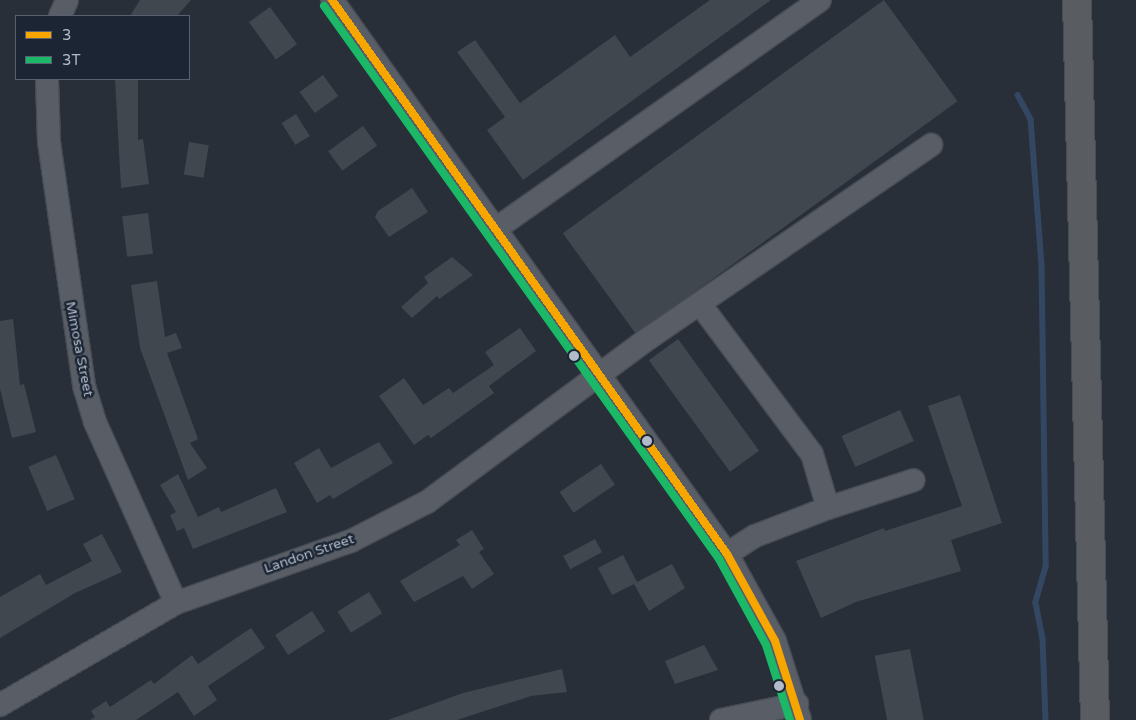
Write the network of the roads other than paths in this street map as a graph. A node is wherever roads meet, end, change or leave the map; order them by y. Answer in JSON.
{"nodes":[{"id":1,"x":67,"y":0,"type":"edge"},
{"id":2,"x":332,"y":0,"type":"edge"},
{"id":3,"x":820,"y":0,"type":"edge"},
{"id":4,"x":1077,"y":0,"type":"edge"},
{"id":5,"x":60,"y":15,"type":"edge"},
{"id":6,"x":48,"y":80,"type":"edge"},
{"id":7,"x":931,"y":145,"type":"dead end"},
{"id":8,"x":497,"y":228,"type":"junction"},
{"id":9,"x":700,"y":304,"type":"junction"},
{"id":10,"x":601,"y":372,"type":"junction"},
{"id":11,"x":914,"y":480,"type":"dead end"},
{"id":12,"x":828,"y":508,"type":"junction"},
{"id":13,"x":727,"y":554,"type":"junction"},
{"id":14,"x":176,"y":603,"type":"junction"},
{"id":15,"x":0,"y":705,"type":"edge"},
{"id":16,"x":799,"y":712,"type":"edge"},
{"id":17,"x":721,"y":720,"type":"edge"},
{"id":18,"x":1095,"y":720,"type":"edge"}],
"edges":[{"from":1,"to":5,"type":"street"},
{"from":2,"to":8,"type":"street"},
{"from":3,"to":8,"type":"street"},
{"from":4,"to":18,"type":"highway"},
{"from":6,"to":14,"type":"street","name":"Mimosa Street"},
{"from":7,"to":9,"type":"street","name":"Landon Street"},
{"from":8,"to":10,"type":"street"},
{"from":9,"to":10,"type":"street","name":"Landon Street"},
{"from":9,"to":12,"type":"street"},
{"from":10,"to":13,"type":"street"},
{"from":10,"to":14,"type":"street","name":"Landon Street"},
{"from":11,"to":12,"type":"street"},
{"from":12,"to":13,"type":"street"},
{"from":13,"to":16,"type":"street"},
{"from":14,"to":15,"type":"street","name":"Landon Street"},
{"from":16,"to":17,"type":"street"}]}
